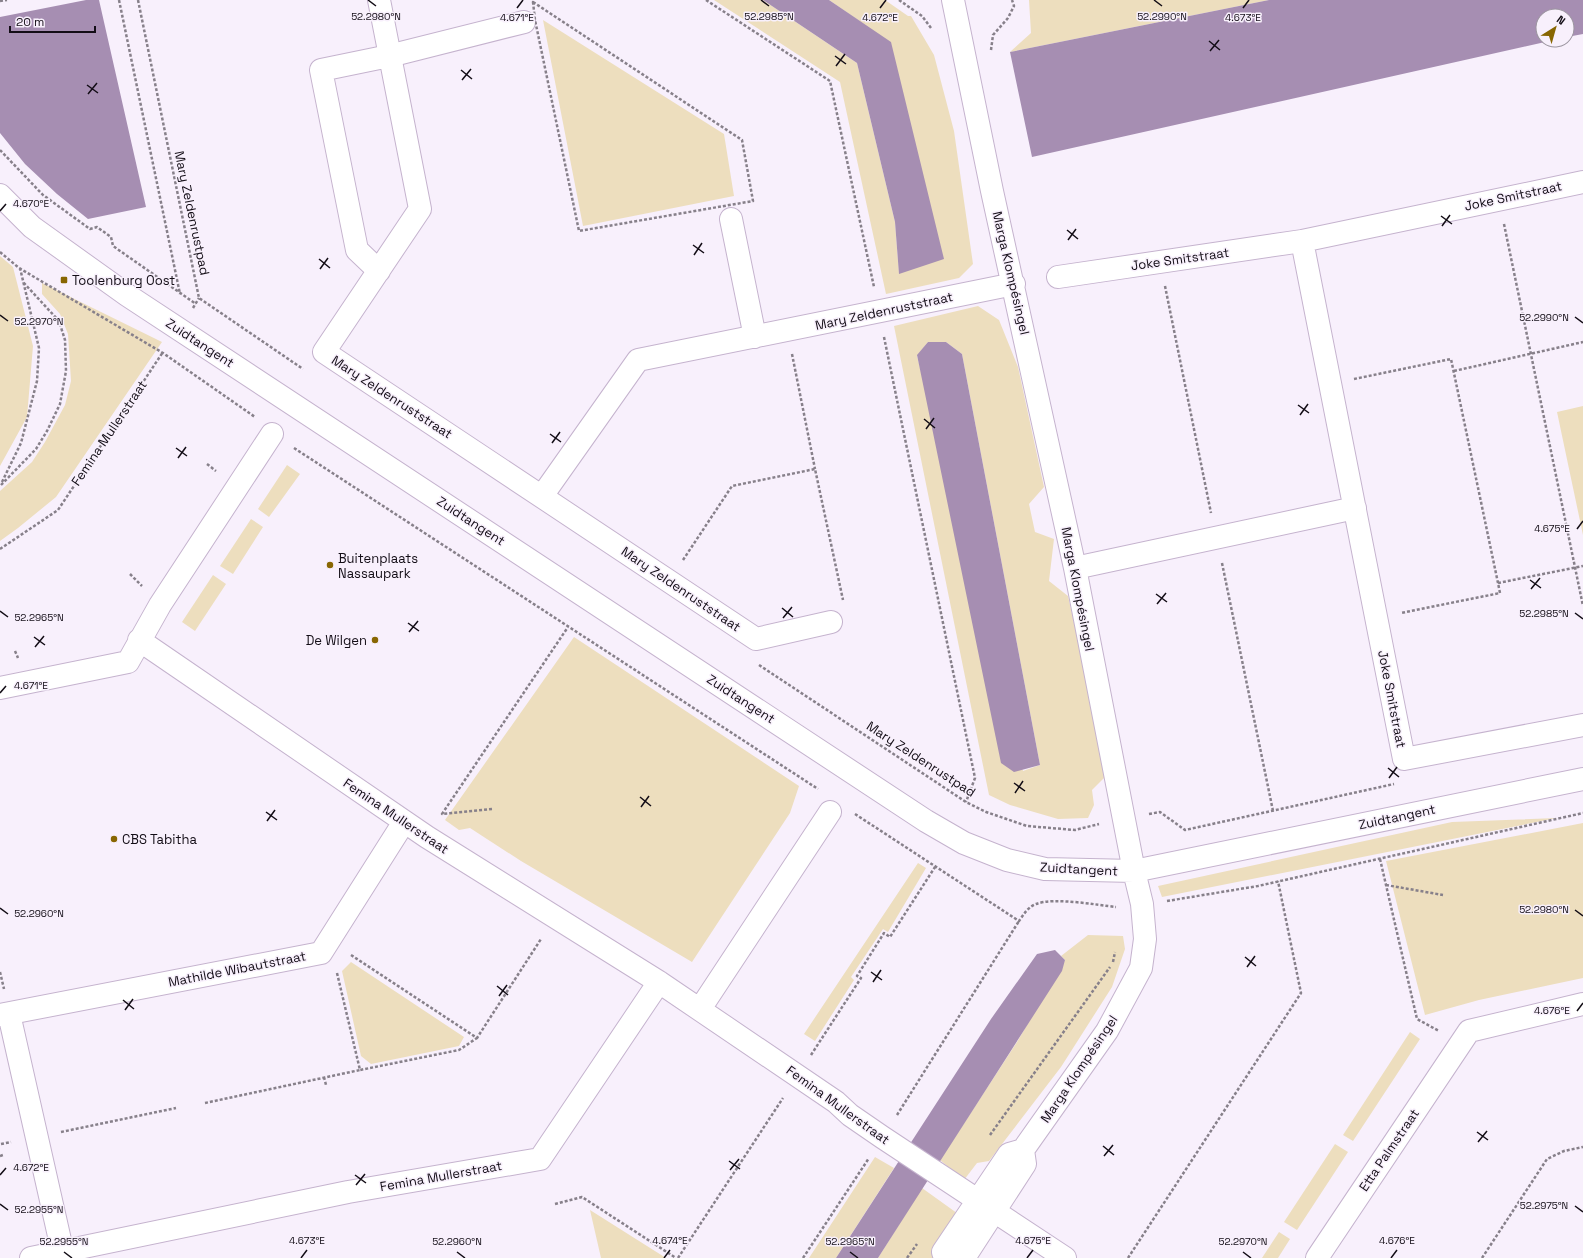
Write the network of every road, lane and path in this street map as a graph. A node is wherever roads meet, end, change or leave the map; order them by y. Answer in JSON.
{"nodes":[{"id":1,"x":7,"y":0,"type":"edge"},
{"id":2,"x":119,"y":0,"type":"edge"},
{"id":3,"x":138,"y":0,"type":"edge"},
{"id":4,"x":379,"y":0,"type":"edge"},
{"id":5,"x":706,"y":0,"type":"edge"},
{"id":6,"x":953,"y":0,"type":"edge"},
{"id":7,"x":0,"y":1,"type":"edge"},
{"id":8,"x":524,"y":22,"type":"dead end"},
{"id":9,"x":389,"y":56,"type":"junction"},
{"id":10,"x":0,"y":150,"type":"edge"},
{"id":11,"x":1583,"y":182,"type":"edge"},
{"id":12,"x":0,"y":195,"type":"edge"},
{"id":13,"x":1499,"y":199,"type":"junction"},
{"id":14,"x":731,"y":219,"type":"dead end"},
{"id":15,"x":579,"y":231,"type":"joint"},
{"id":16,"x":1302,"y":241,"type":"junction"},
{"id":17,"x":0,"y":252,"type":"edge"},
{"id":18,"x":1160,"y":262,"type":"junction"},
{"id":19,"x":19,"y":268,"type":"junction"},
{"id":20,"x":379,"y":271,"type":"junction"},
{"id":21,"x":1058,"y":277,"type":"dead end"},
{"id":22,"x":23,"y":282,"type":"junction"},
{"id":23,"x":1014,"y":284,"type":"junction"},
{"id":24,"x":180,"y":294,"type":"junction"},
{"id":25,"x":199,"y":298,"type":"junction"},
{"id":26,"x":196,"y":304,"type":"junction"},
{"id":27,"x":879,"y":312,"type":"junction"},
{"id":28,"x":180,"y":328,"type":"junction"},
{"id":29,"x":787,"y":331,"type":"junction"},
{"id":30,"x":755,"y":337,"type":"junction"},
{"id":31,"x":1583,"y":342,"type":"edge"},
{"id":32,"x":163,"y":353,"type":"junction"},
{"id":33,"x":1531,"y":354,"type":"junction"},
{"id":34,"x":304,"y":369,"type":"dead end"},
{"id":35,"x":1454,"y":371,"type":"junction"},
{"id":36,"x":1330,"y":384,"type":"junction"},
{"id":37,"x":272,"y":434,"type":"junction"},
{"id":38,"x":815,"y":469,"type":"junction"},
{"id":39,"x":0,"y":485,"type":"edge"},
{"id":40,"x":542,"y":496,"type":"junction"},
{"id":41,"x":1354,"y":508,"type":"junction"},
{"id":42,"x":1216,"y":538,"type":"junction"},
{"id":43,"x":0,"y":549,"type":"edge"},
{"id":44,"x":1583,"y":566,"type":"edge"},
{"id":45,"x":1575,"y":567,"type":"junction"},
{"id":46,"x":1075,"y":568,"type":"junction"},
{"id":47,"x":669,"y":580,"type":"junction"},
{"id":48,"x":1498,"y":583,"type":"junction"},
{"id":49,"x":1583,"y":606,"type":"edge"},
{"id":50,"x":1376,"y":618,"type":"junction"},
{"id":51,"x":831,"y":622,"type":"joint"},
{"id":52,"x":568,"y":627,"type":"junction"},
{"id":53,"x":139,"y":640,"type":"junction"},
{"id":54,"x":754,"y":662,"type":"dead end"},
{"id":55,"x":0,"y":688,"type":"edge"},
{"id":56,"x":1583,"y":725,"type":"edge"},
{"id":57,"x":1583,"y":779,"type":"edge"},
{"id":58,"x":1400,"y":782,"type":"dead end"},
{"id":59,"x":966,"y":802,"type":"junction"},
{"id":60,"x":834,"y":805,"type":"junction"},
{"id":61,"x":492,"y":808,"type":"dead end"},
{"id":62,"x":1272,"y":811,"type":"junction"},
{"id":63,"x":1583,"y":813,"type":"edge"},
{"id":64,"x":1123,"y":818,"type":"junction"},
{"id":65,"x":404,"y":822,"type":"junction"},
{"id":66,"x":1380,"y":859,"type":"junction"},
{"id":67,"x":935,"y":867,"type":"junction"},
{"id":68,"x":1134,"y":871,"type":"junction"},
{"id":69,"x":1278,"y":882,"type":"junction"},
{"id":70,"x":1386,"y":885,"type":"junction"},
{"id":71,"x":1443,"y":895,"type":"dead end"},
{"id":72,"x":1142,"y":904,"type":"junction"},
{"id":73,"x":556,"y":917,"type":"junction"},
{"id":74,"x":1019,"y":921,"type":"junction"},
{"id":75,"x":329,"y":940,"type":"junction"},
{"id":76,"x":1116,"y":949,"type":"dead end"},
{"id":77,"x":337,"y":972,"type":"dead end"},
{"id":78,"x":659,"y":982,"type":"junction"},
{"id":79,"x":1583,"y":1004,"type":"edge"},
{"id":80,"x":700,"y":1009,"type":"junction"},
{"id":81,"x":4,"y":1015,"type":"edge"},
{"id":82,"x":477,"y":1038,"type":"junction"},
{"id":83,"x":1461,"y":1043,"type":"junction"},
{"id":84,"x":360,"y":1070,"type":"junction"},
{"id":85,"x":798,"y":1076,"type":"junction"},
{"id":86,"x":324,"y":1077,"type":"junction"},
{"id":87,"x":326,"y":1085,"type":"dead end"},
{"id":88,"x":205,"y":1103,"type":"dead end"},
{"id":89,"x":176,"y":1108,"type":"dead end"},
{"id":90,"x":36,"y":1137,"type":"junction"},
{"id":91,"x":886,"y":1140,"type":"junction"},
{"id":92,"x":986,"y":1142,"type":"dead end"},
{"id":93,"x":1,"y":1144,"type":"edge"},
{"id":94,"x":1583,"y":1147,"type":"edge"},
{"id":95,"x":555,"y":1204,"type":"dead end"},
{"id":96,"x":986,"y":1206,"type":"junction"},
{"id":97,"x":63,"y":1254,"type":"edge"},
{"id":98,"x":31,"y":1258,"type":"edge"},
{"id":99,"x":677,"y":1258,"type":"edge"},
{"id":100,"x":803,"y":1258,"type":"edge"},
{"id":101,"x":945,"y":1258,"type":"edge"},
{"id":102,"x":964,"y":1258,"type":"edge"},
{"id":103,"x":1065,"y":1258,"type":"edge"},
{"id":104,"x":1128,"y":1258,"type":"edge"},
{"id":105,"x":1317,"y":1258,"type":"edge"},
{"id":106,"x":1482,"y":1258,"type":"edge"}],
"edges":[{"from":1,"to":7,"type":"path"},
{"from":2,"to":24,"type":"path"},
{"from":3,"to":25,"type":"path","name":"Mary Zeldenrustpad"},
{"from":4,"to":9,"type":"street","name":"Mary Zeldenruststraat"},
{"from":5,"to":27,"type":"path"},
{"from":6,"to":23,"type":"street","name":"Marga Klompésingel"},
{"from":8,"to":9,"type":"street"},
{"from":9,"to":20,"type":"street","name":"Mary Zeldenruststraat"},
{"from":9,"to":20,"type":"street"},
{"from":10,"to":24,"type":"path"},
{"from":11,"to":13,"type":"street","name":"Joke Smitstraat"},
{"from":12,"to":28,"type":"street","name":"Zuidtangent"},
{"from":13,"to":16,"type":"street","name":"Joke Smitstraat"},
{"from":13,"to":33,"type":"path"},
{"from":14,"to":30,"type":"street"},
{"from":15,"to":15,"type":"path"},
{"from":16,"to":18,"type":"street","name":"Joke Smitstraat"},
{"from":16,"to":36,"type":"street","name":"Joke Smitstraat"},
{"from":17,"to":19,"type":"path"},
{"from":18,"to":21,"type":"street","name":"Joke Smitstraat"},
{"from":18,"to":42,"type":"path"},
{"from":19,"to":22,"type":"path"},
{"from":19,"to":32,"type":"path"},
{"from":20,"to":40,"type":"street","name":"Mary Zeldenruststraat"},
{"from":22,"to":39,"type":"path"},
{"from":22,"to":39,"type":"path"},
{"from":23,"to":27,"type":"street","name":"Mary Zeldenruststraat"},
{"from":23,"to":46,"type":"street","name":"Marga Klompésingel"},
{"from":24,"to":26,"type":"path"},
{"from":25,"to":26,"type":"path","name":"Femina Mullerstraat"},
{"from":25,"to":34,"type":"path"},
{"from":26,"to":28,"type":"path","name":"Femina Mullerstraat"},
{"from":27,"to":29,"type":"street","name":"Mary Zeldenruststraat"},
{"from":27,"to":59,"type":"path"},
{"from":28,"to":32,"type":"path","name":"Femina Mullerstraat"},
{"from":28,"to":68,"type":"street","name":"Zuidtangent"},
{"from":29,"to":30,"type":"street","name":"Mary Zeldenruststraat"},
{"from":29,"to":38,"type":"path"},
{"from":30,"to":40,"type":"street","name":"Mary Zeldenruststraat"},
{"from":31,"to":33,"type":"path"},
{"from":32,"to":37,"type":"path"},
{"from":32,"to":43,"type":"path","name":"Femina Mullerstraat"},
{"from":33,"to":35,"type":"path"},
{"from":33,"to":45,"type":"path"},
{"from":35,"to":36,"type":"path"},
{"from":35,"to":48,"type":"path"},
{"from":36,"to":41,"type":"street","name":"Joke Smitstraat"},
{"from":37,"to":52,"type":"path"},
{"from":37,"to":53,"type":"street"},
{"from":38,"to":47,"type":"path"},
{"from":38,"to":51,"type":"path"},
{"from":40,"to":47,"type":"street","name":"Mary Zeldenruststraat"},
{"from":41,"to":42,"type":"street"},
{"from":41,"to":50,"type":"street","name":"Joke Smitstraat"},
{"from":42,"to":46,"type":"street"},
{"from":42,"to":62,"type":"path"},
{"from":44,"to":45,"type":"path"},
{"from":45,"to":48,"type":"path"},
{"from":45,"to":49,"type":"path"},
{"from":46,"to":64,"type":"street","name":"Marga Klompésingel"},
{"from":47,"to":51,"type":"street","name":"Mary Zeldenruststraat"},
{"from":48,"to":50,"type":"path"},
{"from":50,"to":56,"type":"street","name":"Joke Smitstraat"},
{"from":52,"to":60,"type":"path"},
{"from":52,"to":61,"type":"path"},
{"from":53,"to":55,"type":"street"},
{"from":53,"to":65,"type":"street","name":"Femina Mullerstraat"},
{"from":54,"to":59,"type":"path","name":"Mary Zeldenrustpad"},
{"from":57,"to":68,"type":"street","name":"Zuidtangent"},
{"from":58,"to":62,"type":"path","name":"Mary Zeldenrustpad"},
{"from":59,"to":64,"type":"path","name":"Mary Zeldenrustpad"},
{"from":60,"to":67,"type":"path"},
{"from":60,"to":80,"type":"street"},
{"from":62,"to":64,"type":"path","name":"Mary Zeldenrustpad"},
{"from":63,"to":66,"type":"path"},
{"from":64,"to":68,"type":"street","name":"Marga Klompésingel"},
{"from":65,"to":73,"type":"street","name":"Femina Mullerstraat"},
{"from":65,"to":75,"type":"street","name":"Mathilde Wibautstraat"},
{"from":66,"to":69,"type":"path"},
{"from":66,"to":70,"type":"path"},
{"from":67,"to":74,"type":"path"},
{"from":67,"to":85,"type":"path"},
{"from":68,"to":72,"type":"street","name":"Marga Klompésingel"},
{"from":69,"to":72,"type":"path"},
{"from":69,"to":104,"type":"path"},
{"from":70,"to":71,"type":"path"},
{"from":70,"to":83,"type":"path"},
{"from":72,"to":74,"type":"path"},
{"from":72,"to":96,"type":"street","name":"Marga Klompésingel"},
{"from":73,"to":78,"type":"street","name":"Femina Mullerstraat"},
{"from":73,"to":82,"type":"path"},
{"from":74,"to":91,"type":"path"},
{"from":75,"to":81,"type":"street","name":"Mathilde Wibautstraat"},
{"from":75,"to":82,"type":"path"},
{"from":76,"to":92,"type":"path"},
{"from":77,"to":84,"type":"path"},
{"from":78,"to":80,"type":"street","name":"Femina Mullerstraat"},
{"from":78,"to":97,"type":"street","name":"Femina Mullerstraat"},
{"from":79,"to":83,"type":"street","name":"Etta Palmstraat"},
{"from":80,"to":85,"type":"street","name":"Femina Mullerstraat"},
{"from":81,"to":90,"type":"street"},
{"from":82,"to":84,"type":"path"},
{"from":83,"to":105,"type":"street","name":"Etta Palmstraat"},
{"from":84,"to":86,"type":"path"},
{"from":85,"to":91,"type":"street","name":"Femina Mullerstraat"},
{"from":85,"to":99,"type":"path"},
{"from":86,"to":87,"type":"path"},
{"from":86,"to":88,"type":"path"},
{"from":89,"to":90,"type":"path"},
{"from":90,"to":93,"type":"path"},
{"from":90,"to":97,"type":"street"},
{"from":91,"to":96,"type":"street","name":"Femina Mullerstraat"},
{"from":91,"to":100,"type":"path"},
{"from":94,"to":106,"type":"path"},
{"from":95,"to":99,"type":"path"},
{"from":96,"to":101,"type":"street","name":"Marga Klompésingel"},
{"from":96,"to":102,"type":"street","name":"Marga Klompésingel"},
{"from":96,"to":103,"type":"street"},
{"from":97,"to":98,"type":"street","name":"Femina Mullerstraat"}]}
